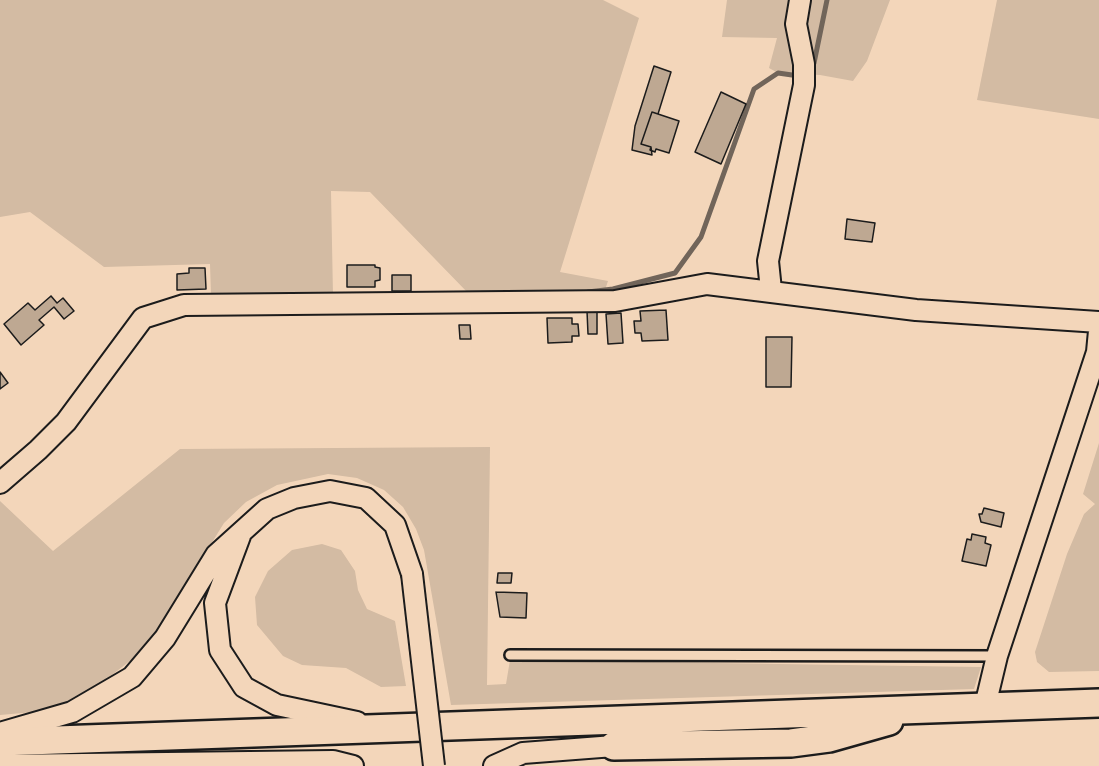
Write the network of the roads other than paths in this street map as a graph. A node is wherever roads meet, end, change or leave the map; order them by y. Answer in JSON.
{"nodes":[{"id":1,"x":800,"y":0,"type":"edge"},
{"id":2,"x":771,"y":290,"type":"junction"},
{"id":3,"x":1099,"y":322,"type":"edge"},
{"id":4,"x":1099,"y":331,"type":"edge"},
{"id":5,"x":0,"y":483,"type":"edge"},
{"id":6,"x":241,"y":533,"type":"junction"},
{"id":7,"x":510,"y":655,"type":"dead end"},
{"id":8,"x":997,"y":656,"type":"junction"},
{"id":9,"x":1099,"y":703,"type":"edge"},
{"id":10,"x":985,"y":706,"type":"junction"},
{"id":11,"x":932,"y":709,"type":"junction"},
{"id":12,"x":381,"y":726,"type":"junction"},
{"id":13,"x":0,"y":733,"type":"edge"},
{"id":14,"x":0,"y":741,"type":"edge"},
{"id":15,"x":614,"y":746,"type":"joint"},
{"id":16,"x":0,"y":765,"type":"edge"},
{"id":17,"x":353,"y":766,"type":"edge"},
{"id":18,"x":434,"y":766,"type":"edge"},
{"id":19,"x":494,"y":766,"type":"edge"}],
"edges":[{"from":1,"to":2,"type":"street"},
{"from":2,"to":3,"type":"street"},
{"from":2,"to":5,"type":"street"},
{"from":4,"to":8,"type":"street"},
{"from":6,"to":12,"type":"street"},
{"from":6,"to":13,"type":"street"},
{"from":6,"to":18,"type":"street","bridge":true},
{"from":7,"to":8,"type":"lane"},
{"from":8,"to":10,"type":"street"},
{"from":9,"to":10,"type":"main road"},
{"from":10,"to":11,"type":"main road"},
{"from":11,"to":12,"type":"main road"},
{"from":11,"to":15,"type":"main road"},
{"from":12,"to":14,"type":"main road"},
{"from":15,"to":19,"type":"street"},
{"from":16,"to":17,"type":"street"}]}
